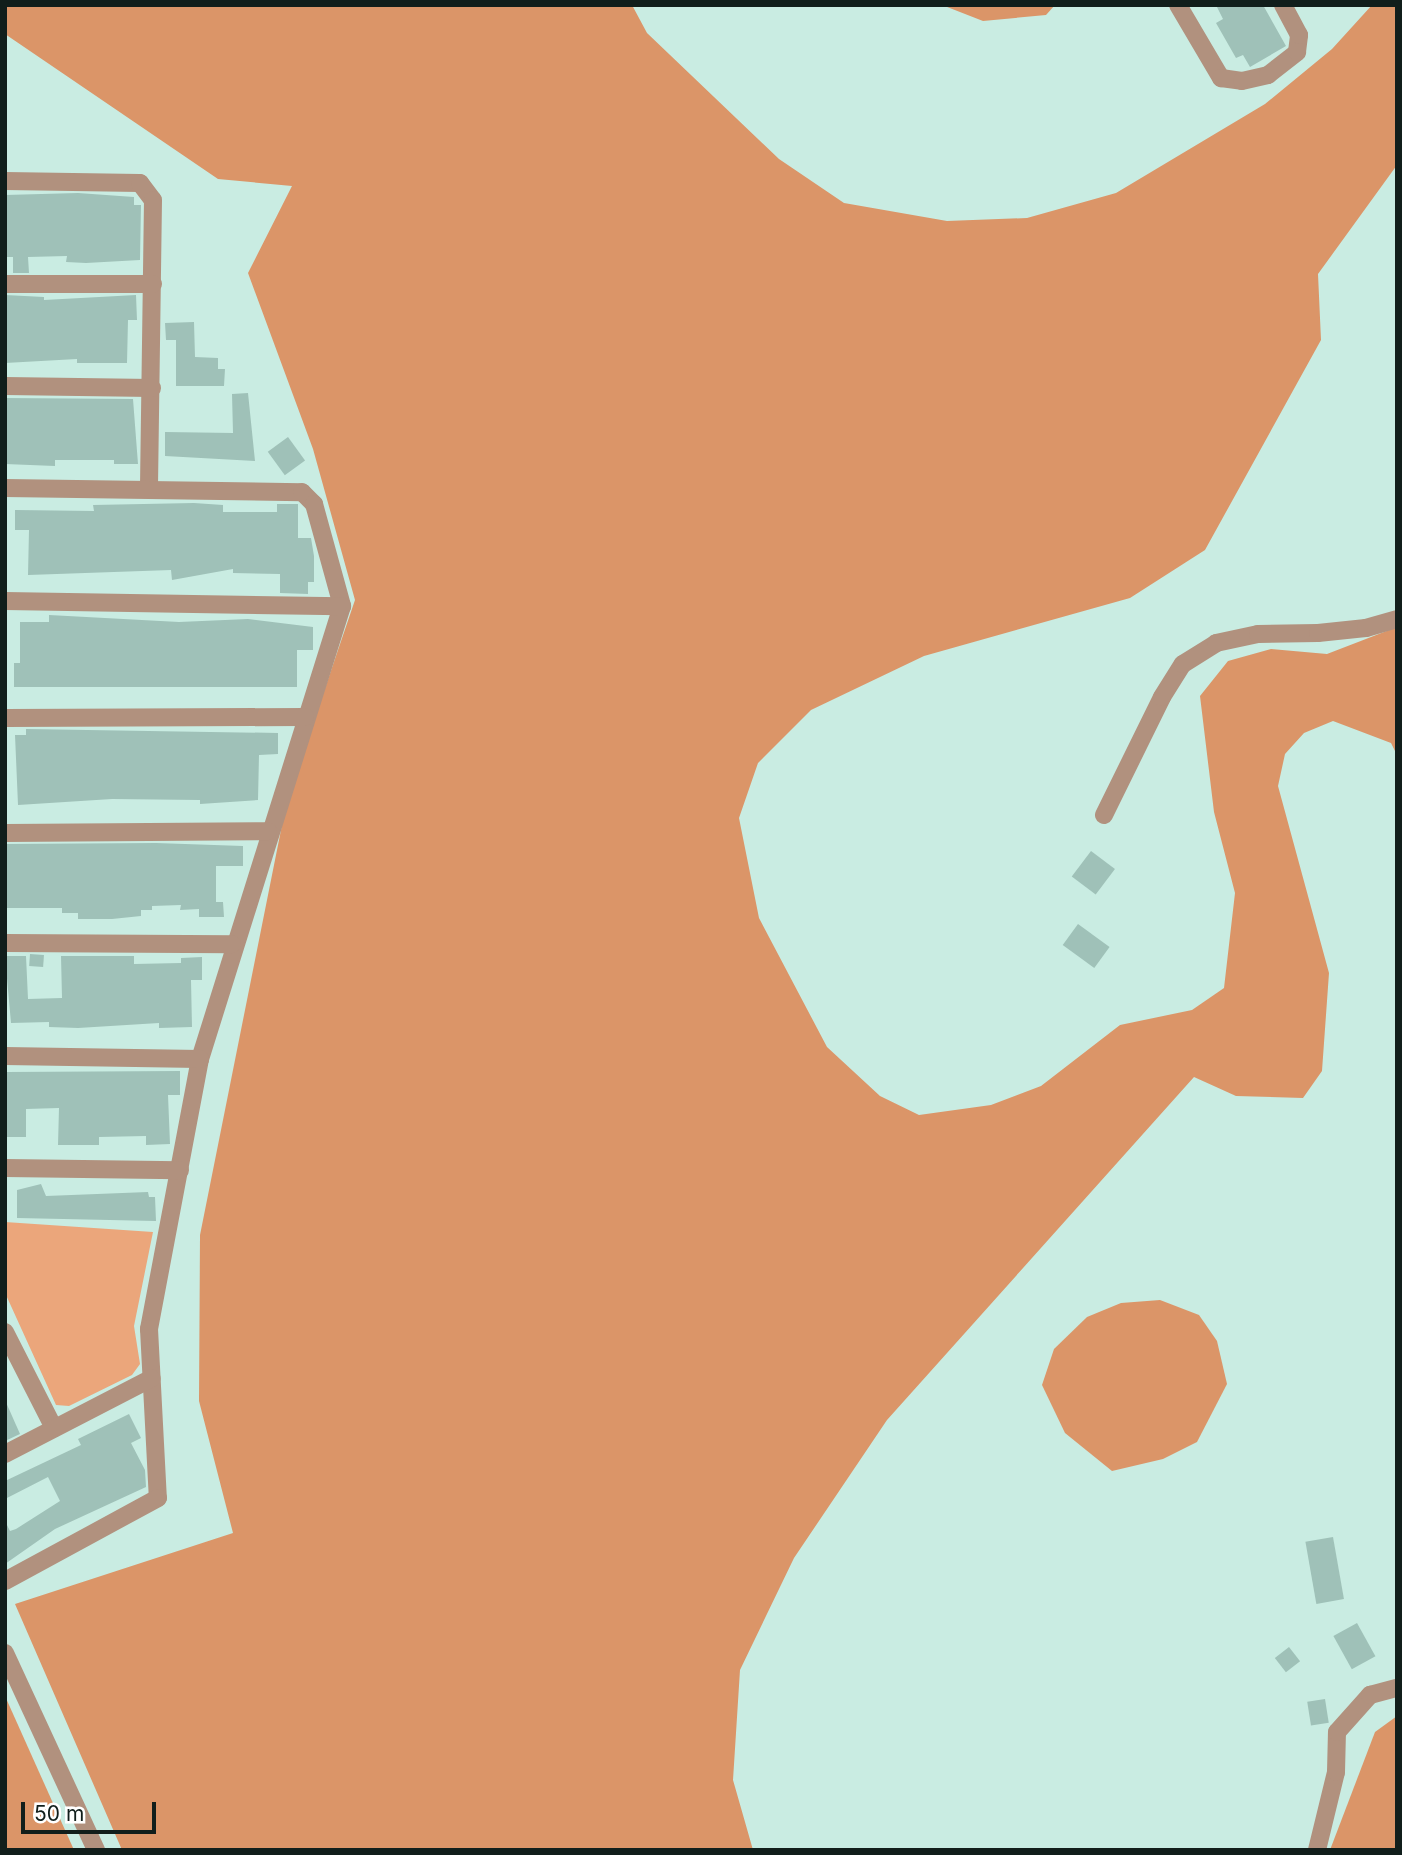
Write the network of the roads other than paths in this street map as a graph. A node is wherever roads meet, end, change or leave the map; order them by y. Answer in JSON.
{"nodes":[{"id":1,"x":1178,"y":5,"type":"edge"},
{"id":2,"x":1283,"y":5,"type":"edge"},
{"id":3,"x":5,"y":181,"type":"edge"},
{"id":4,"x":5,"y":284,"type":"edge"},
{"id":5,"x":153,"y":284,"type":"junction"},
{"id":6,"x":5,"y":386,"type":"edge"},
{"id":7,"x":152,"y":388,"type":"junction"},
{"id":8,"x":5,"y":488,"type":"edge"},
{"id":9,"x":149,"y":489,"type":"junction"},
{"id":10,"x":5,"y":601,"type":"edge"},
{"id":11,"x":342,"y":606,"type":"junction"},
{"id":12,"x":1397,"y":619,"type":"edge"},
{"id":13,"x":305,"y":717,"type":"junction"},
{"id":14,"x":5,"y":718,"type":"edge"},
{"id":15,"x":1104,"y":815,"type":"dead end"},
{"id":16,"x":268,"y":831,"type":"junction"},
{"id":17,"x":5,"y":833,"type":"edge"},
{"id":18,"x":5,"y":943,"type":"edge"},
{"id":19,"x":232,"y":944,"type":"junction"},
{"id":20,"x":5,"y":1056,"type":"edge"},
{"id":21,"x":200,"y":1059,"type":"junction"},
{"id":22,"x":5,"y":1168,"type":"edge"},
{"id":23,"x":180,"y":1170,"type":"junction"},
{"id":24,"x":5,"y":1332,"type":"edge"},
{"id":25,"x":152,"y":1378,"type":"junction"},
{"id":26,"x":54,"y":1428,"type":"junction"},
{"id":27,"x":5,"y":1454,"type":"edge"},
{"id":28,"x":5,"y":1581,"type":"edge"},
{"id":29,"x":5,"y":1653,"type":"edge"},
{"id":30,"x":1397,"y":1688,"type":"edge"},
{"id":31,"x":96,"y":1850,"type":"edge"},
{"id":32,"x":1317,"y":1850,"type":"edge"}],
"edges":[{"from":1,"to":2,"type":"street"},
{"from":3,"to":5,"type":"street"},
{"from":4,"to":5,"type":"street"},
{"from":5,"to":7,"type":"street"},
{"from":6,"to":7,"type":"street"},
{"from":7,"to":9,"type":"street"},
{"from":8,"to":9,"type":"street"},
{"from":9,"to":11,"type":"street"},
{"from":10,"to":11,"type":"street"},
{"from":11,"to":13,"type":"street"},
{"from":12,"to":15,"type":"street"},
{"from":13,"to":14,"type":"street"},
{"from":13,"to":16,"type":"street"},
{"from":16,"to":17,"type":"street"},
{"from":16,"to":19,"type":"street"},
{"from":18,"to":19,"type":"street"},
{"from":19,"to":21,"type":"street"},
{"from":20,"to":21,"type":"street"},
{"from":21,"to":23,"type":"street"},
{"from":22,"to":23,"type":"street"},
{"from":23,"to":25,"type":"street"},
{"from":24,"to":26,"type":"street"},
{"from":25,"to":26,"type":"street"},
{"from":25,"to":28,"type":"street"},
{"from":26,"to":27,"type":"street"},
{"from":29,"to":31,"type":"street"},
{"from":30,"to":32,"type":"street"}]}
